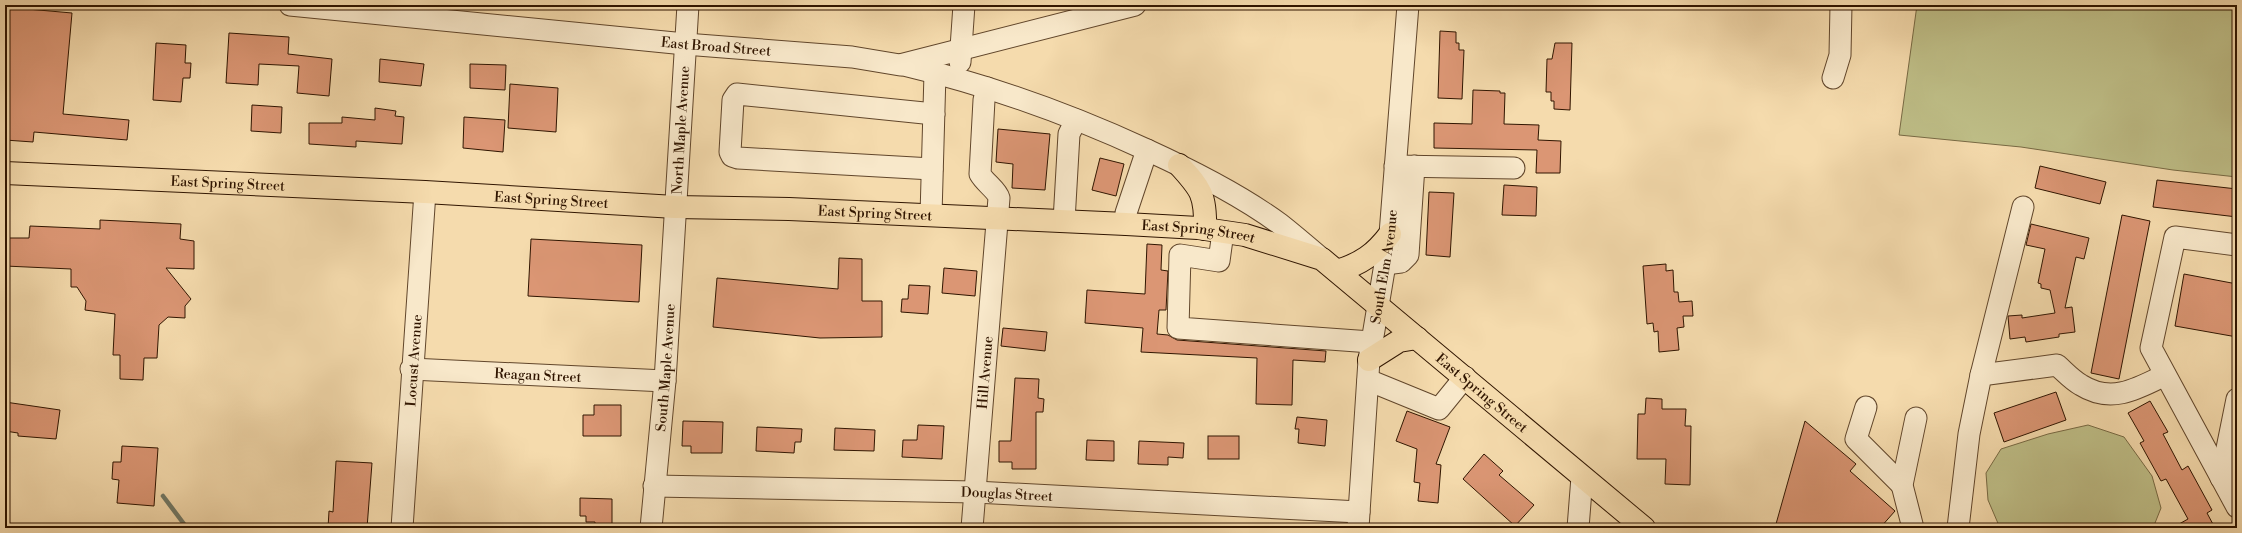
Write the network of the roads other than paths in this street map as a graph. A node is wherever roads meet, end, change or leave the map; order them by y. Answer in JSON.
{"nodes":[{"id":1,"x":290,"y":5,"type":"edge"},
{"id":2,"x":688,"y":5,"type":"edge"},
{"id":3,"x":964,"y":5,"type":"edge"},
{"id":4,"x":1408,"y":5,"type":"edge"},
{"id":5,"x":1842,"y":5,"type":"edge"},
{"id":6,"x":1125,"y":6,"type":"edge"},
{"id":7,"x":384,"y":9,"type":"edge"},
{"id":8,"x":685,"y":44,"type":"junction"},
{"id":9,"x":962,"y":49,"type":"junction"},
{"id":10,"x":900,"y":65,"type":"junction"},
{"id":11,"x":935,"y":73,"type":"junction"},
{"id":12,"x":958,"y":78,"type":"junction"},
{"id":13,"x":1833,"y":78,"type":"dead end"},
{"id":14,"x":987,"y":88,"type":"junction"},
{"id":15,"x":934,"y":114,"type":"junction"},
{"id":16,"x":1076,"y":120,"type":"junction"},
{"id":17,"x":1147,"y":150,"type":"junction"},
{"id":18,"x":1179,"y":165,"type":"junction"},
{"id":19,"x":1405,"y":166,"type":"junction"},
{"id":20,"x":1514,"y":168,"type":"dead end"},
{"id":21,"x":932,"y":169,"type":"junction"},
{"id":22,"x":5,"y":173,"type":"edge"},
{"id":23,"x":425,"y":192,"type":"junction"},
{"id":24,"x":675,"y":207,"type":"junction"},
{"id":25,"x":2024,"y":207,"type":"dead end"},
{"id":26,"x":931,"y":215,"type":"junction"},
{"id":27,"x":998,"y":218,"type":"junction"},
{"id":28,"x":1064,"y":221,"type":"junction"},
{"id":29,"x":1126,"y":224,"type":"junction"},
{"id":30,"x":1181,"y":227,"type":"junction"},
{"id":31,"x":1214,"y":230,"type":"junction"},
{"id":32,"x":1390,"y":234,"type":"junction"},
{"id":33,"x":2237,"y":245,"type":"edge"},
{"id":34,"x":1180,"y":255,"type":"junction"},
{"id":35,"x":1385,"y":264,"type":"junction"},
{"id":36,"x":1330,"y":265,"type":"junction"},
{"id":37,"x":1378,"y":305,"type":"junction"},
{"id":38,"x":1418,"y":338,"type":"junction"},
{"id":39,"x":1370,"y":361,"type":"junction"},
{"id":40,"x":411,"y":369,"type":"junction"},
{"id":41,"x":1981,"y":375,"type":"junction"},
{"id":42,"x":2165,"y":375,"type":"junction"},
{"id":43,"x":1465,"y":378,"type":"junction"},
{"id":44,"x":666,"y":381,"type":"junction"},
{"id":45,"x":2237,"y":398,"type":"edge"},
{"id":46,"x":1866,"y":407,"type":"dead end"},
{"id":47,"x":1916,"y":418,"type":"dead end"},
{"id":48,"x":1582,"y":477,"type":"junction"},
{"id":49,"x":2221,"y":478,"type":"junction"},
{"id":50,"x":1902,"y":485,"type":"junction"},
{"id":51,"x":654,"y":486,"type":"junction"},
{"id":52,"x":975,"y":492,"type":"junction"},
{"id":53,"x":2237,"y":507,"type":"edge"},
{"id":54,"x":1358,"y":520,"type":"edge"},
{"id":55,"x":402,"y":528,"type":"edge"},
{"id":56,"x":651,"y":528,"type":"edge"},
{"id":57,"x":972,"y":528,"type":"edge"},
{"id":58,"x":1578,"y":528,"type":"edge"},
{"id":59,"x":1644,"y":528,"type":"edge"},
{"id":60,"x":1913,"y":528,"type":"edge"},
{"id":61,"x":1958,"y":528,"type":"edge"}],
"edges":[{"from":1,"to":7,"type":"street","name":"East Broad Street"},
{"from":2,"to":8,"type":"street","name":"North Maple Avenue"},
{"from":3,"to":9,"type":"street"},
{"from":4,"to":19,"type":"street","name":"South Elm Avenue"},
{"from":5,"to":13,"type":"street"},
{"from":6,"to":9,"type":"street","name":"East Broad Street"},
{"from":7,"to":8,"type":"street","name":"East Broad Street"},
{"from":8,"to":10,"type":"street","name":"East Broad Street"},
{"from":8,"to":24,"type":"street","name":"North Maple Avenue"},
{"from":9,"to":10,"type":"street","name":"East Broad Street"},
{"from":9,"to":12,"type":"street"},
{"from":10,"to":11,"type":"street"},
{"from":11,"to":12,"type":"street"},
{"from":11,"to":15,"type":"street"},
{"from":12,"to":14,"type":"street"},
{"from":14,"to":16,"type":"street"},
{"from":14,"to":27,"type":"street","name":"Hill Avenue"},
{"from":15,"to":21,"type":"street"},
{"from":15,"to":21,"type":"street"},
{"from":16,"to":17,"type":"street"},
{"from":16,"to":28,"type":"street"},
{"from":17,"to":18,"type":"street"},
{"from":17,"to":29,"type":"street"},
{"from":18,"to":31,"type":"main road"},
{"from":18,"to":36,"type":"street"},
{"from":19,"to":20,"type":"street"},
{"from":19,"to":32,"type":"street","name":"South Elm Avenue"},
{"from":19,"to":35,"type":"street"},
{"from":21,"to":26,"type":"street"},
{"from":22,"to":23,"type":"main road","name":"East Spring Street"},
{"from":23,"to":24,"type":"main road","name":"East Spring Street"},
{"from":23,"to":40,"type":"street","name":"Locust Avenue"},
{"from":24,"to":26,"type":"main road","name":"East Spring Street"},
{"from":24,"to":44,"type":"street","name":"South Maple Avenue"},
{"from":25,"to":41,"type":"street"},
{"from":26,"to":27,"type":"main road","name":"East Spring Street"},
{"from":27,"to":28,"type":"main road","name":"East Spring Street"},
{"from":27,"to":52,"type":"street","name":"Hill Avenue"},
{"from":28,"to":29,"type":"main road","name":"East Spring Street"},
{"from":29,"to":30,"type":"main road","name":"East Spring Street"},
{"from":30,"to":31,"type":"main road","name":"East Spring Street"},
{"from":30,"to":34,"type":"street"},
{"from":31,"to":34,"type":"street"},
{"from":31,"to":36,"type":"main road","name":"East Spring Street"},
{"from":32,"to":35,"type":"street","name":"South Elm Avenue"},
{"from":32,"to":36,"type":"main road"},
{"from":33,"to":42,"type":"street"},
{"from":34,"to":39,"type":"street"},
{"from":35,"to":37,"type":"street","name":"South Elm Avenue"},
{"from":36,"to":37,"type":"main road","name":"East Spring Street"},
{"from":37,"to":38,"type":"main road","name":"East Spring Street"},
{"from":37,"to":39,"type":"street","name":"South Elm Avenue"},
{"from":38,"to":39,"type":"main road"},
{"from":38,"to":43,"type":"main road","name":"East Spring Street"},
{"from":39,"to":43,"type":"street"},
{"from":39,"to":54,"type":"street","name":"South Elm Avenue"},
{"from":40,"to":44,"type":"street","name":"Reagan Street"},
{"from":40,"to":55,"type":"street","name":"Locust Avenue"},
{"from":41,"to":42,"type":"street"},
{"from":41,"to":61,"type":"street"},
{"from":42,"to":49,"type":"street"},
{"from":43,"to":48,"type":"main road","name":"East Spring Street"},
{"from":44,"to":51,"type":"street","name":"South Maple Avenue"},
{"from":45,"to":49,"type":"street"},
{"from":46,"to":50,"type":"street"},
{"from":47,"to":50,"type":"street"},
{"from":48,"to":58,"type":"street"},
{"from":48,"to":59,"type":"main road","name":"East Spring Street"},
{"from":49,"to":53,"type":"street"},
{"from":50,"to":60,"type":"street"},
{"from":51,"to":52,"type":"street","name":"Douglas Street"},
{"from":51,"to":56,"type":"street","name":"South Maple Avenue"},
{"from":52,"to":54,"type":"street","name":"Douglas Street"},
{"from":52,"to":57,"type":"street","name":"Hill Avenue"}]}
